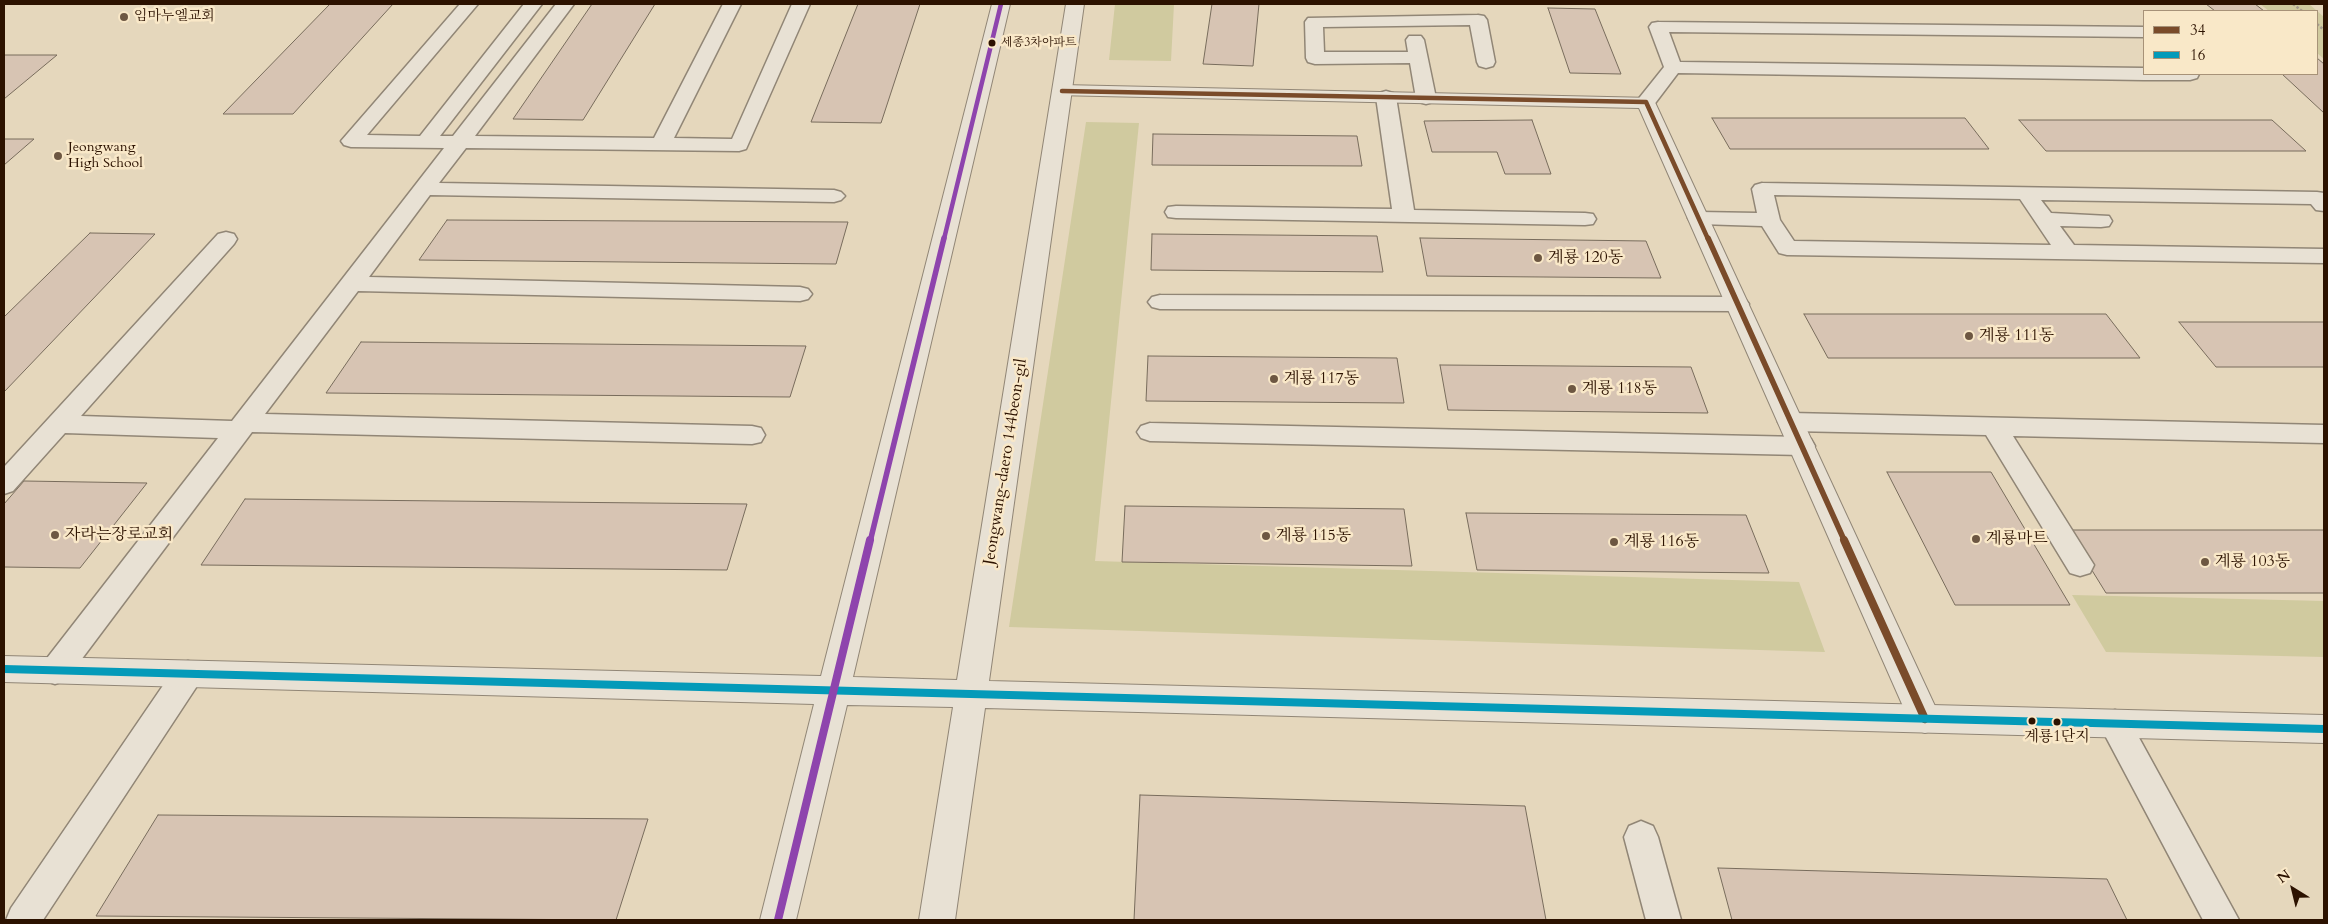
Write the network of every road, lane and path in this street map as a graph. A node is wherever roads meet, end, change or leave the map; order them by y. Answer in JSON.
{"nodes":[{"id":1,"x":468,"y":4,"type":"edge"},
{"id":2,"x":533,"y":4,"type":"edge"},
{"id":3,"x":565,"y":4,"type":"edge"},
{"id":4,"x":732,"y":4,"type":"edge"},
{"id":5,"x":801,"y":4,"type":"edge"},
{"id":6,"x":1001,"y":4,"type":"edge"},
{"id":7,"x":1075,"y":4,"type":"edge"},
{"id":8,"x":1410,"y":21,"type":"junction"},
{"id":9,"x":1908,"y":29,"type":"junction"},
{"id":10,"x":2143,"y":32,"type":"edge"},
{"id":11,"x":1418,"y":56,"type":"junction"},
{"id":12,"x":1486,"y":62,"type":"dead end"},
{"id":13,"x":1673,"y":67,"type":"junction"},
{"id":14,"x":1939,"y":71,"type":"junction"},
{"id":15,"x":2143,"y":74,"type":"edge"},
{"id":16,"x":1062,"y":91,"type":"junction"},
{"id":17,"x":1386,"y":97,"type":"junction"},
{"id":18,"x":1426,"y":98,"type":"junction"},
{"id":19,"x":1646,"y":102,"type":"junction"},
{"id":20,"x":425,"y":142,"type":"junction"},
{"id":21,"x":459,"y":142,"type":"junction"},
{"id":22,"x":660,"y":144,"type":"junction"},
{"id":23,"x":423,"y":190,"type":"junction"},
{"id":24,"x":2026,"y":193,"type":"junction"},
{"id":25,"x":834,"y":196,"type":"dead end"},
{"id":26,"x":2324,"y":205,"type":"edge"},
{"id":27,"x":1176,"y":212,"type":"dead end"},
{"id":28,"x":1404,"y":216,"type":"junction"},
{"id":29,"x":1699,"y":218,"type":"junction"},
{"id":30,"x":1585,"y":219,"type":"dead end"},
{"id":31,"x":2044,"y":219,"type":"junction"},
{"id":32,"x":1768,"y":220,"type":"junction"},
{"id":33,"x":2101,"y":221,"type":"dead end"},
{"id":34,"x":226,"y":239,"type":"dead end"},
{"id":35,"x":2067,"y":252,"type":"junction"},
{"id":36,"x":2324,"y":256,"type":"edge"},
{"id":37,"x":350,"y":284,"type":"junction"},
{"id":38,"x":800,"y":294,"type":"dead end"},
{"id":39,"x":1160,"y":302,"type":"dead end"},
{"id":40,"x":1737,"y":304,"type":"junction"},
{"id":41,"x":1791,"y":422,"type":"junction"},
{"id":42,"x":58,"y":424,"type":"junction"},
{"id":43,"x":241,"y":426,"type":"junction"},
{"id":44,"x":1994,"y":427,"type":"junction"},
{"id":45,"x":1150,"y":432,"type":"dead end"},
{"id":46,"x":2324,"y":434,"type":"edge"},
{"id":47,"x":752,"y":435,"type":"dead end"},
{"id":48,"x":1802,"y":446,"type":"junction"},
{"id":49,"x":4,"y":484,"type":"edge"},
{"id":50,"x":2080,"y":565,"type":"dead end"},
{"id":51,"x":4,"y":669,"type":"edge"},
{"id":52,"x":55,"y":671,"type":"junction"},
{"id":53,"x":188,"y":674,"type":"junction"},
{"id":54,"x":833,"y":691,"type":"junction"},
{"id":55,"x":971,"y":694,"type":"junction"},
{"id":56,"x":1925,"y":719,"type":"junction"},
{"id":57,"x":2115,"y":724,"type":"junction"},
{"id":58,"x":2324,"y":729,"type":"edge"},
{"id":59,"x":1642,"y":837,"type":"dead end"},
{"id":60,"x":23,"y":920,"type":"edge"},
{"id":61,"x":778,"y":920,"type":"edge"},
{"id":62,"x":937,"y":920,"type":"edge"},
{"id":63,"x":1664,"y":920,"type":"edge"},
{"id":64,"x":2222,"y":920,"type":"edge"}],
"edges":[{"from":1,"to":20,"type":"lane"},
{"from":2,"to":20,"type":"lane"},
{"from":3,"to":21,"type":"lane"},
{"from":4,"to":22,"type":"lane"},
{"from":5,"to":22,"type":"lane"},
{"from":6,"to":54,"type":"street"},
{"from":7,"to":16,"type":"street","name":"Jeongwang-daero 144beon-gil"},
{"from":8,"to":11,"type":"lane"},
{"from":8,"to":11,"type":"lane"},
{"from":8,"to":12,"type":"lane"},
{"from":9,"to":10,"type":"lane"},
{"from":9,"to":13,"type":"lane"},
{"from":9,"to":14,"type":"lane"},
{"from":11,"to":18,"type":"lane"},
{"from":13,"to":14,"type":"lane"},
{"from":13,"to":19,"type":"lane"},
{"from":14,"to":15,"type":"lane"},
{"from":16,"to":17,"type":"street"},
{"from":16,"to":55,"type":"street","name":"Jeongwang-daero 144beon-gil"},
{"from":17,"to":18,"type":"street"},
{"from":17,"to":28,"type":"lane"},
{"from":18,"to":19,"type":"street"},
{"from":19,"to":29,"type":"street"},
{"from":20,"to":21,"type":"lane"},
{"from":21,"to":22,"type":"lane"},
{"from":21,"to":23,"type":"lane"},
{"from":23,"to":25,"type":"lane"},
{"from":23,"to":37,"type":"lane"},
{"from":24,"to":26,"type":"lane"},
{"from":24,"to":31,"type":"lane"},
{"from":24,"to":32,"type":"lane"},
{"from":27,"to":28,"type":"lane"},
{"from":28,"to":30,"type":"lane"},
{"from":29,"to":32,"type":"lane"},
{"from":29,"to":40,"type":"street"},
{"from":31,"to":33,"type":"lane"},
{"from":31,"to":35,"type":"lane"},
{"from":32,"to":35,"type":"lane"},
{"from":34,"to":42,"type":"lane"},
{"from":35,"to":36,"type":"lane"},
{"from":37,"to":38,"type":"lane"},
{"from":37,"to":43,"type":"lane"},
{"from":39,"to":40,"type":"lane"},
{"from":40,"to":41,"type":"street"},
{"from":41,"to":44,"type":"lane"},
{"from":41,"to":48,"type":"street"},
{"from":42,"to":43,"type":"lane"},
{"from":42,"to":49,"type":"lane"},
{"from":43,"to":47,"type":"lane"},
{"from":43,"to":52,"type":"lane"},
{"from":44,"to":46,"type":"lane"},
{"from":44,"to":50,"type":"lane"},
{"from":45,"to":48,"type":"lane"},
{"from":48,"to":56,"type":"street"},
{"from":51,"to":52,"type":"street"},
{"from":52,"to":53,"type":"street"},
{"from":53,"to":54,"type":"street"},
{"from":53,"to":60,"type":"lane"},
{"from":54,"to":55,"type":"street"},
{"from":54,"to":61,"type":"street"},
{"from":55,"to":56,"type":"street"},
{"from":55,"to":62,"type":"street","name":"Jeongwang-daero 144beon-gil"},
{"from":56,"to":57,"type":"street"},
{"from":57,"to":58,"type":"street"},
{"from":57,"to":64,"type":"lane"},
{"from":59,"to":63,"type":"lane"}]}
